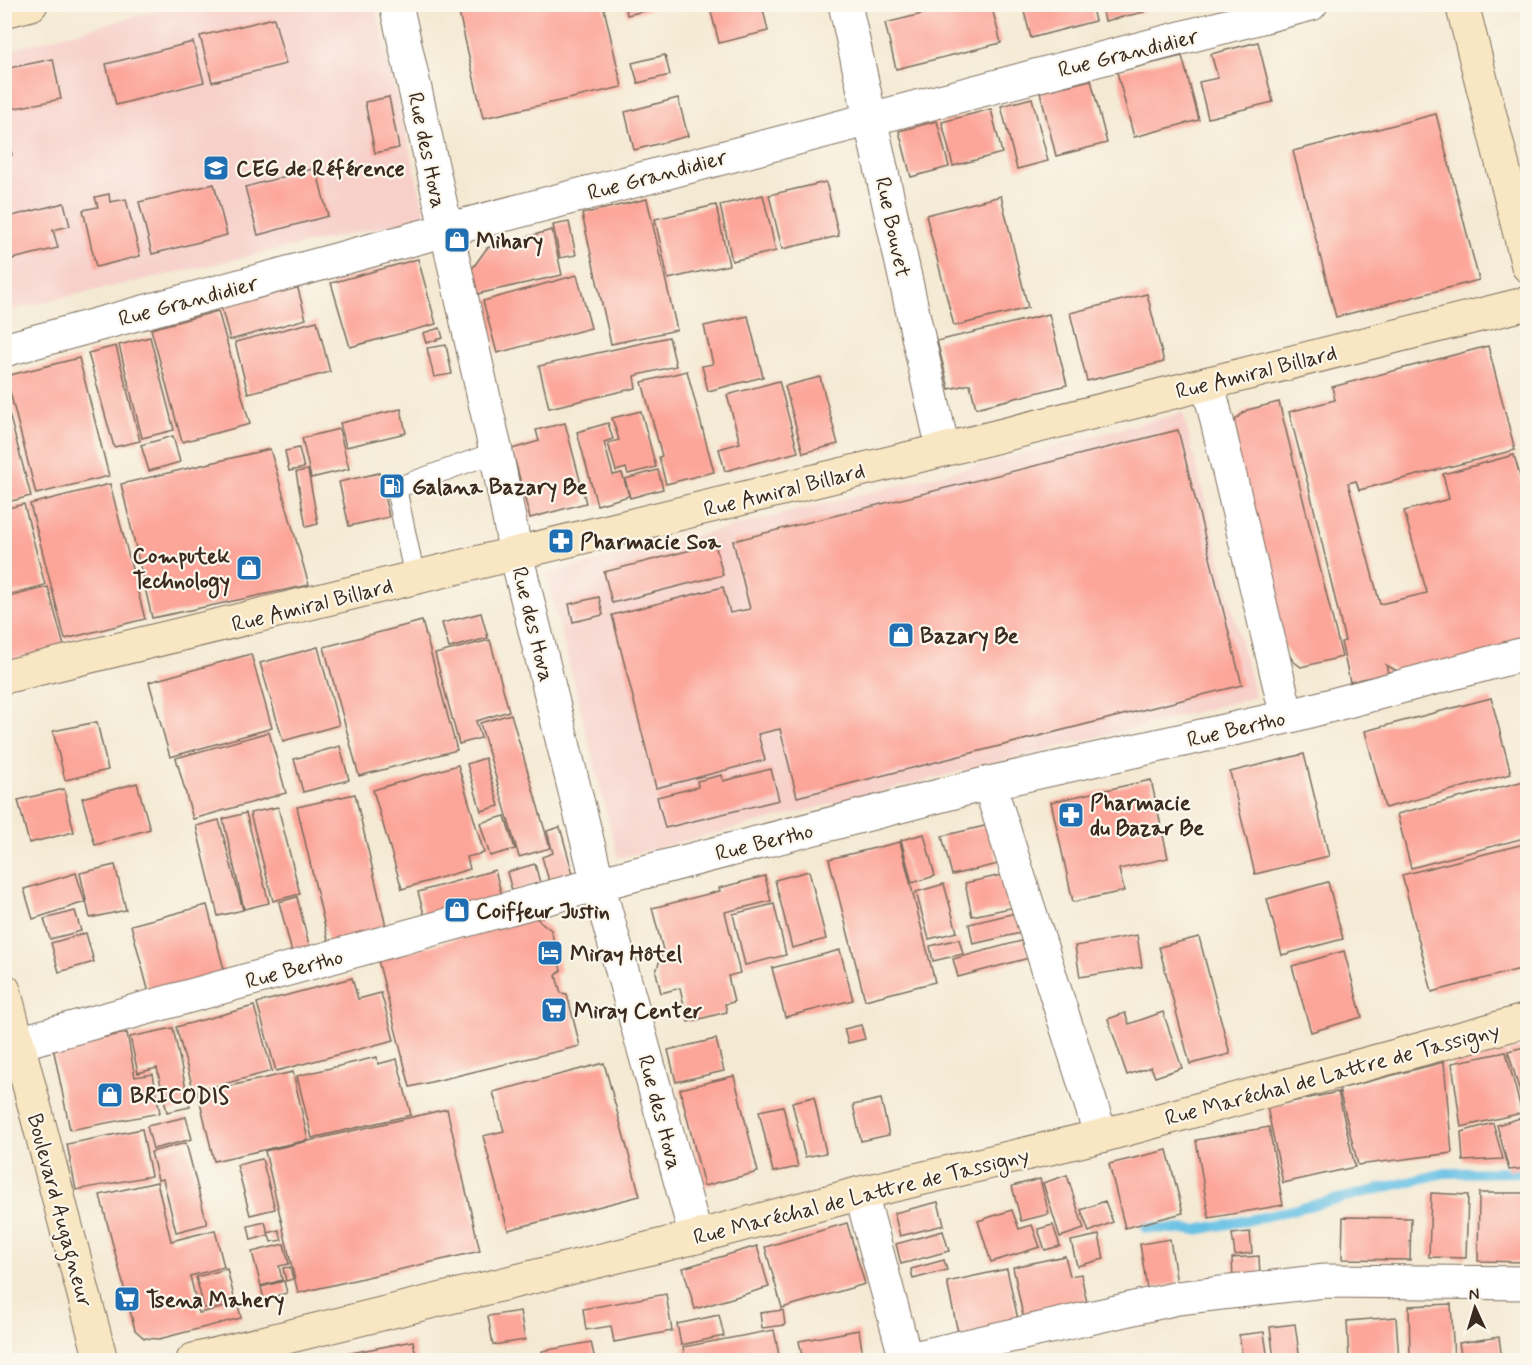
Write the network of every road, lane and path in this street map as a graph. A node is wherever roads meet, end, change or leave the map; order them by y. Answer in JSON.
{"nodes":[{"id":1,"x":31,"y":4,"type":"edge"},
{"id":2,"x":396,"y":4,"type":"edge"},
{"id":3,"x":845,"y":4,"type":"edge"},
{"id":4,"x":1311,"y":4,"type":"edge"},
{"id":5,"x":1462,"y":4,"type":"edge"},
{"id":6,"x":4,"y":11,"type":"edge"},
{"id":7,"x":870,"y":118,"type":"junction"},
{"id":8,"x":446,"y":230,"type":"junction"},
{"id":9,"x":1527,"y":266,"type":"edge"},
{"id":10,"x":1527,"y":303,"type":"edge"},
{"id":11,"x":4,"y":350,"type":"edge"},
{"id":12,"x":1208,"y":383,"type":"junction"},
{"id":13,"x":943,"y":450,"type":"junction"},
{"id":14,"x":496,"y":452,"type":"junction"},
{"id":15,"x":516,"y":554,"type":"junction"},
{"id":16,"x":415,"y":579,"type":"junction"},
{"id":17,"x":1527,"y":653,"type":"edge"},
{"id":18,"x":4,"y":678,"type":"edge"},
{"id":19,"x":1287,"y":717,"type":"junction"},
{"id":20,"x":989,"y":783,"type":"junction"},
{"id":21,"x":598,"y":884,"type":"junction"},
{"id":22,"x":4,"y":990,"type":"edge"},
{"id":23,"x":1527,"y":1020,"type":"edge"},
{"id":24,"x":11,"y":1046,"type":"edge"},
{"id":25,"x":1101,"y":1136,"type":"junction"},
{"id":26,"x":861,"y":1193,"type":"junction"},
{"id":27,"x":696,"y":1237,"type":"junction"},
{"id":28,"x":1527,"y":1283,"type":"edge"},
{"id":29,"x":101,"y":1360,"type":"edge"},
{"id":30,"x":193,"y":1360,"type":"edge"},
{"id":31,"x":905,"y":1360,"type":"edge"}],
"edges":[{"from":1,"to":6,"type":"street"},
{"from":2,"to":8,"type":"street","name":"Rue des Hova"},
{"from":3,"to":7,"type":"street","name":"Rue Bouvet"},
{"from":4,"to":7,"type":"street","name":"Rue Grandidier"},
{"from":5,"to":9,"type":"street"},
{"from":7,"to":8,"type":"street","name":"Rue Grandidier"},
{"from":7,"to":13,"type":"street","name":"Rue Bouvet"},
{"from":8,"to":11,"type":"street","name":"Rue Grandidier"},
{"from":8,"to":14,"type":"street","name":"Rue des Hova"},
{"from":10,"to":12,"type":"street","name":"Rue Amiral Billard"},
{"from":12,"to":13,"type":"street","name":"Rue Amiral Billard"},
{"from":12,"to":19,"type":"street"},
{"from":13,"to":15,"type":"street","name":"Rue Amiral Billard"},
{"from":14,"to":15,"type":"street","name":"Rue des Hova"},
{"from":14,"to":16,"type":"lane"},
{"from":15,"to":16,"type":"street","name":"Rue Amiral Billard"},
{"from":15,"to":21,"type":"street","name":"Rue des Hova"},
{"from":16,"to":18,"type":"street","name":"Rue Amiral Billard"},
{"from":17,"to":19,"type":"street","name":"Rue Bertho"},
{"from":19,"to":20,"type":"street","name":"Rue Bertho"},
{"from":20,"to":21,"type":"street","name":"Rue Bertho"},
{"from":20,"to":25,"type":"street"},
{"from":21,"to":24,"type":"street","name":"Rue Bertho"},
{"from":21,"to":27,"type":"street","name":"Rue des Hova"},
{"from":22,"to":24,"type":"street","name":"Boulevard Augagneur"},
{"from":23,"to":25,"type":"street","name":"Rue Maréchal de Lattre de Tassigny"},
{"from":24,"to":29,"type":"street","name":"Boulevard Augagneur"},
{"from":25,"to":26,"type":"street","name":"Rue Maréchal de Lattre de Tassigny"},
{"from":26,"to":27,"type":"street","name":"Rue Maréchal de Lattre de Tassigny"},
{"from":26,"to":31,"type":"street"},
{"from":27,"to":30,"type":"street","name":"Rue Maréchal de Lattre de Tassigny"},
{"from":28,"to":31,"type":"street"}]}
